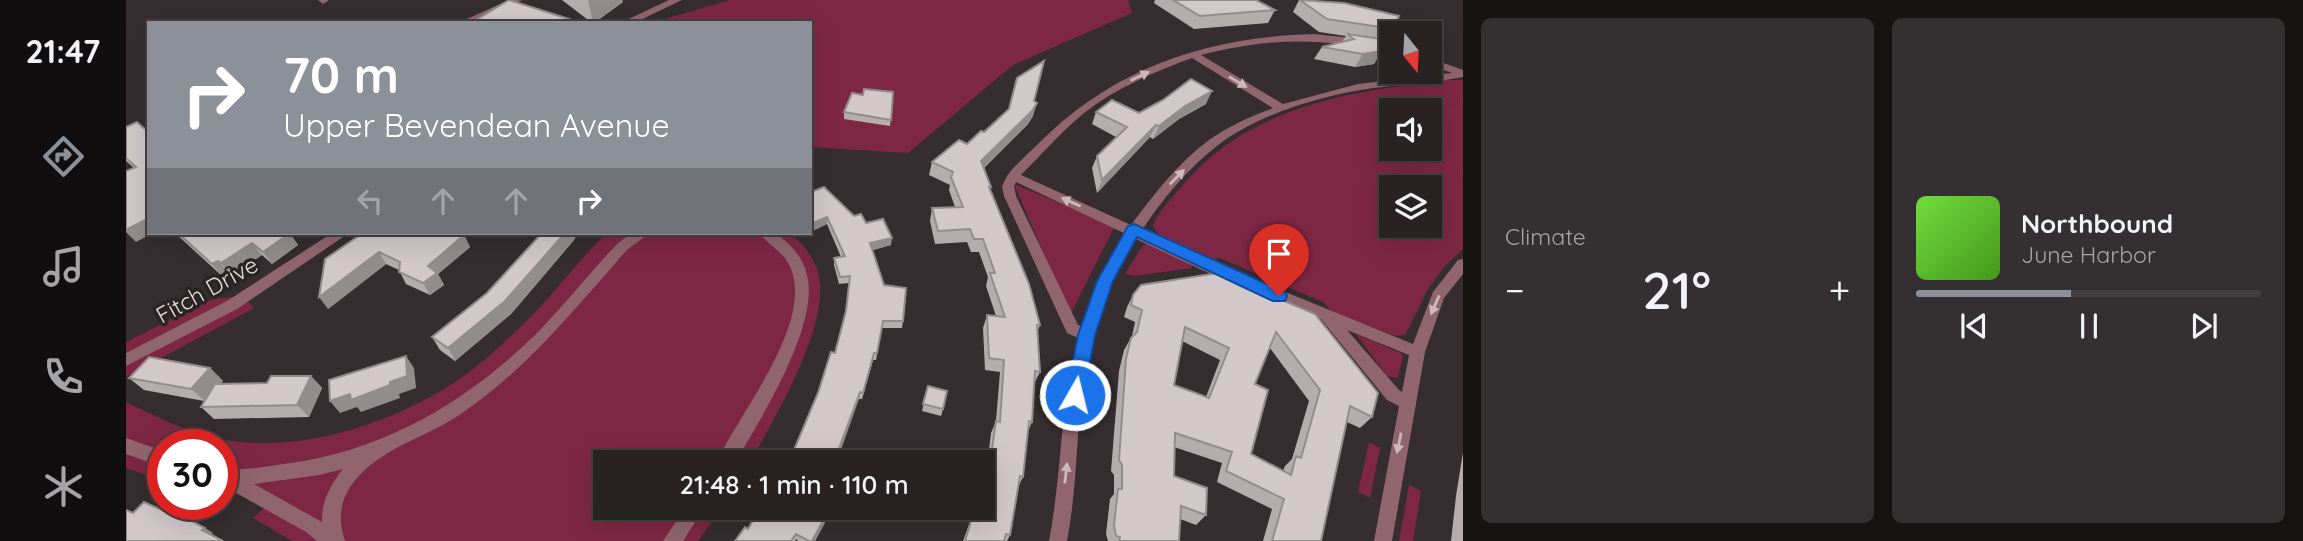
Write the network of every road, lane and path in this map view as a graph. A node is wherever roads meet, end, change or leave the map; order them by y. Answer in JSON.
{"nodes":[{"id":1,"x":517,"y":0,"type":"edge"},
{"id":2,"x":677,"y":0,"type":"edge"},
{"id":3,"x":468,"y":21,"type":"edge"},
{"id":4,"x":630,"y":21,"type":"edge"},
{"id":5,"x":1379,"y":47,"type":"edge"},
{"id":6,"x":1195,"y":55,"type":"junction"},
{"id":7,"x":1442,"y":66,"type":"edge"},
{"id":8,"x":1463,"y":74,"type":"edge"},
{"id":9,"x":1282,"y":108,"type":"junction"},
{"id":10,"x":1013,"y":176,"type":"junction"},
{"id":11,"x":1134,"y":230,"type":"junction"},
{"id":12,"x":338,"y":235,"type":"edge"},
{"id":13,"x":638,"y":235,"type":"edge"},
{"id":14,"x":768,"y":235,"type":"edge"},
{"id":15,"x":1463,"y":264,"type":"edge"},
{"id":16,"x":1327,"y":317,"type":"junction"},
{"id":17,"x":1086,"y":335,"type":"junction"},
{"id":18,"x":1418,"y":352,"type":"junction"},
{"id":19,"x":126,"y":360,"type":"edge"},
{"id":20,"x":1407,"y":402,"type":"junction"},
{"id":21,"x":126,"y":446,"type":"edge"},
{"id":22,"x":387,"y":446,"type":"junction"},
{"id":23,"x":733,"y":450,"type":"edge"},
{"id":24,"x":147,"y":453,"type":"edge"},
{"id":25,"x":238,"y":476,"type":"edge"},
{"id":26,"x":238,"y":484,"type":"edge"},
{"id":27,"x":687,"y":520,"type":"edge"},
{"id":28,"x":334,"y":541,"type":"edge"},
{"id":29,"x":672,"y":541,"type":"edge"},
{"id":30,"x":1058,"y":541,"type":"edge"},
{"id":31,"x":1383,"y":541,"type":"edge"}],
"edges":[{"from":1,"to":3,"type":"street"},
{"from":2,"to":4,"type":"street"},
{"from":5,"to":6,"type":"street"},
{"from":6,"to":9,"type":"street","one_way":true},
{"from":10,"to":6,"type":"street","one_way":true},
{"from":7,"to":8,"type":"street"},
{"from":8,"to":9,"type":"street"},
{"from":11,"to":9,"type":"street","one_way":true},
{"from":11,"to":10,"type":"street","one_way":true},
{"from":10,"to":17,"type":"street"},
{"from":11,"to":16,"type":"street"},
{"from":11,"to":17,"type":"street"},
{"from":12,"to":19,"type":"street","name":"Fitch Drive"},
{"from":13,"to":22,"type":"street"},
{"from":14,"to":23,"type":"street"},
{"from":15,"to":18,"type":"street","one_way":true},
{"from":16,"to":18,"type":"street"},
{"from":16,"to":20,"type":"street"},
{"from":30,"to":17,"type":"street","one_way":true},
{"from":18,"to":20,"type":"street"},
{"from":20,"to":31,"type":"street","one_way":true},
{"from":21,"to":24,"type":"street"},
{"from":22,"to":25,"type":"street"},
{"from":22,"to":28,"type":"street"},
{"from":26,"to":28,"type":"street"},
{"from":27,"to":29,"type":"street"}]}
